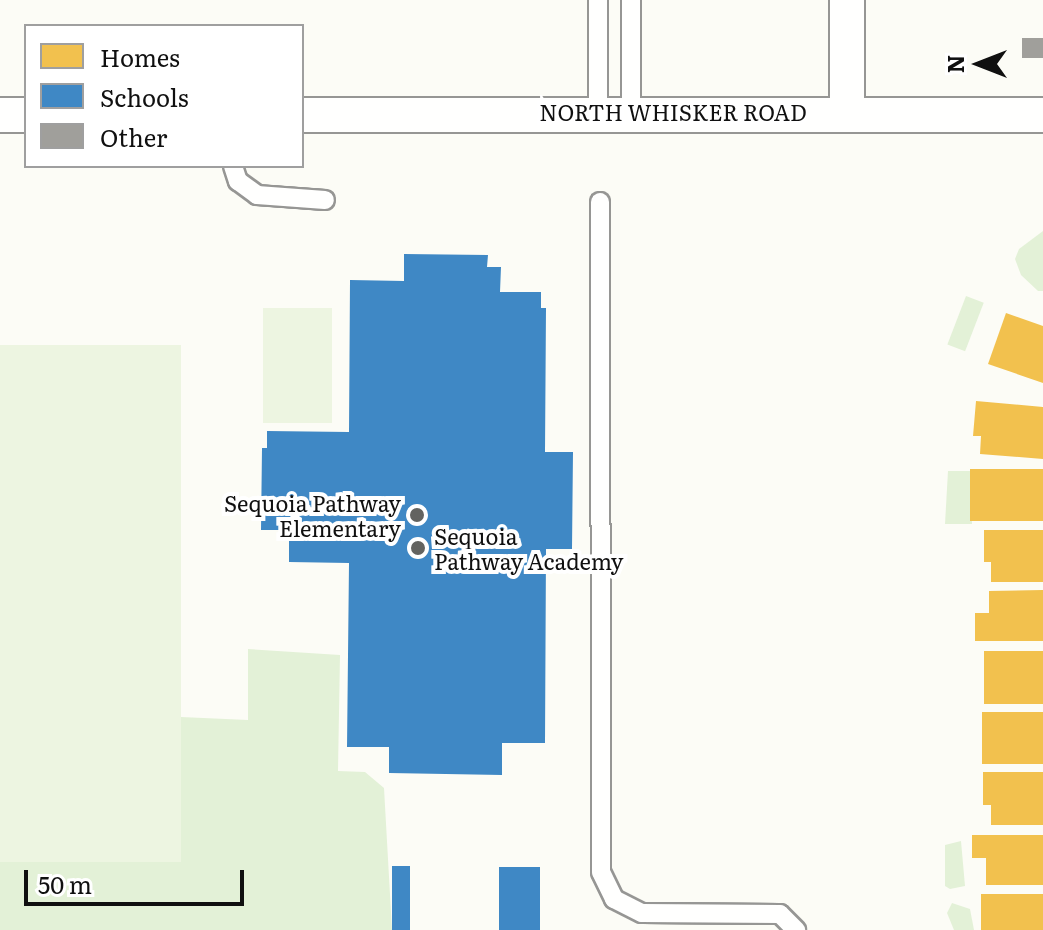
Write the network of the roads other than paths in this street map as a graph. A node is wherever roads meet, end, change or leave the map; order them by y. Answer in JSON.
{"nodes":[{"id":1,"x":598,"y":0,"type":"edge"},
{"id":2,"x":631,"y":0,"type":"edge"},
{"id":3,"x":847,"y":0,"type":"edge"},
{"id":4,"x":614,"y":111,"type":"junction"},
{"id":5,"x":847,"y":112,"type":"junction"},
{"id":6,"x":0,"y":115,"type":"edge"},
{"id":7,"x":24,"y":115,"type":"edge"},
{"id":8,"x":304,"y":115,"type":"edge"},
{"id":9,"x":1043,"y":115,"type":"edge"},
{"id":10,"x":234,"y":168,"type":"edge"},
{"id":11,"x":325,"y":200,"type":"dead end"},
{"id":12,"x":600,"y":202,"type":"dead end"},
{"id":13,"x":796,"y":930,"type":"edge"}],
"edges":[{"from":1,"to":4,"type":"lane"},
{"from":2,"to":4,"type":"lane"},
{"from":3,"to":5,"type":"street"},
{"from":4,"to":5,"type":"street","name":"NORTH WHISKER ROAD"},
{"from":4,"to":8,"type":"street","name":"NORTH WHISKER ROAD"},
{"from":5,"to":9,"type":"street","name":"NORTH WHISKER ROAD"},
{"from":6,"to":7,"type":"street"},
{"from":10,"to":11,"type":"lane"},
{"from":12,"to":13,"type":"lane"}]}
